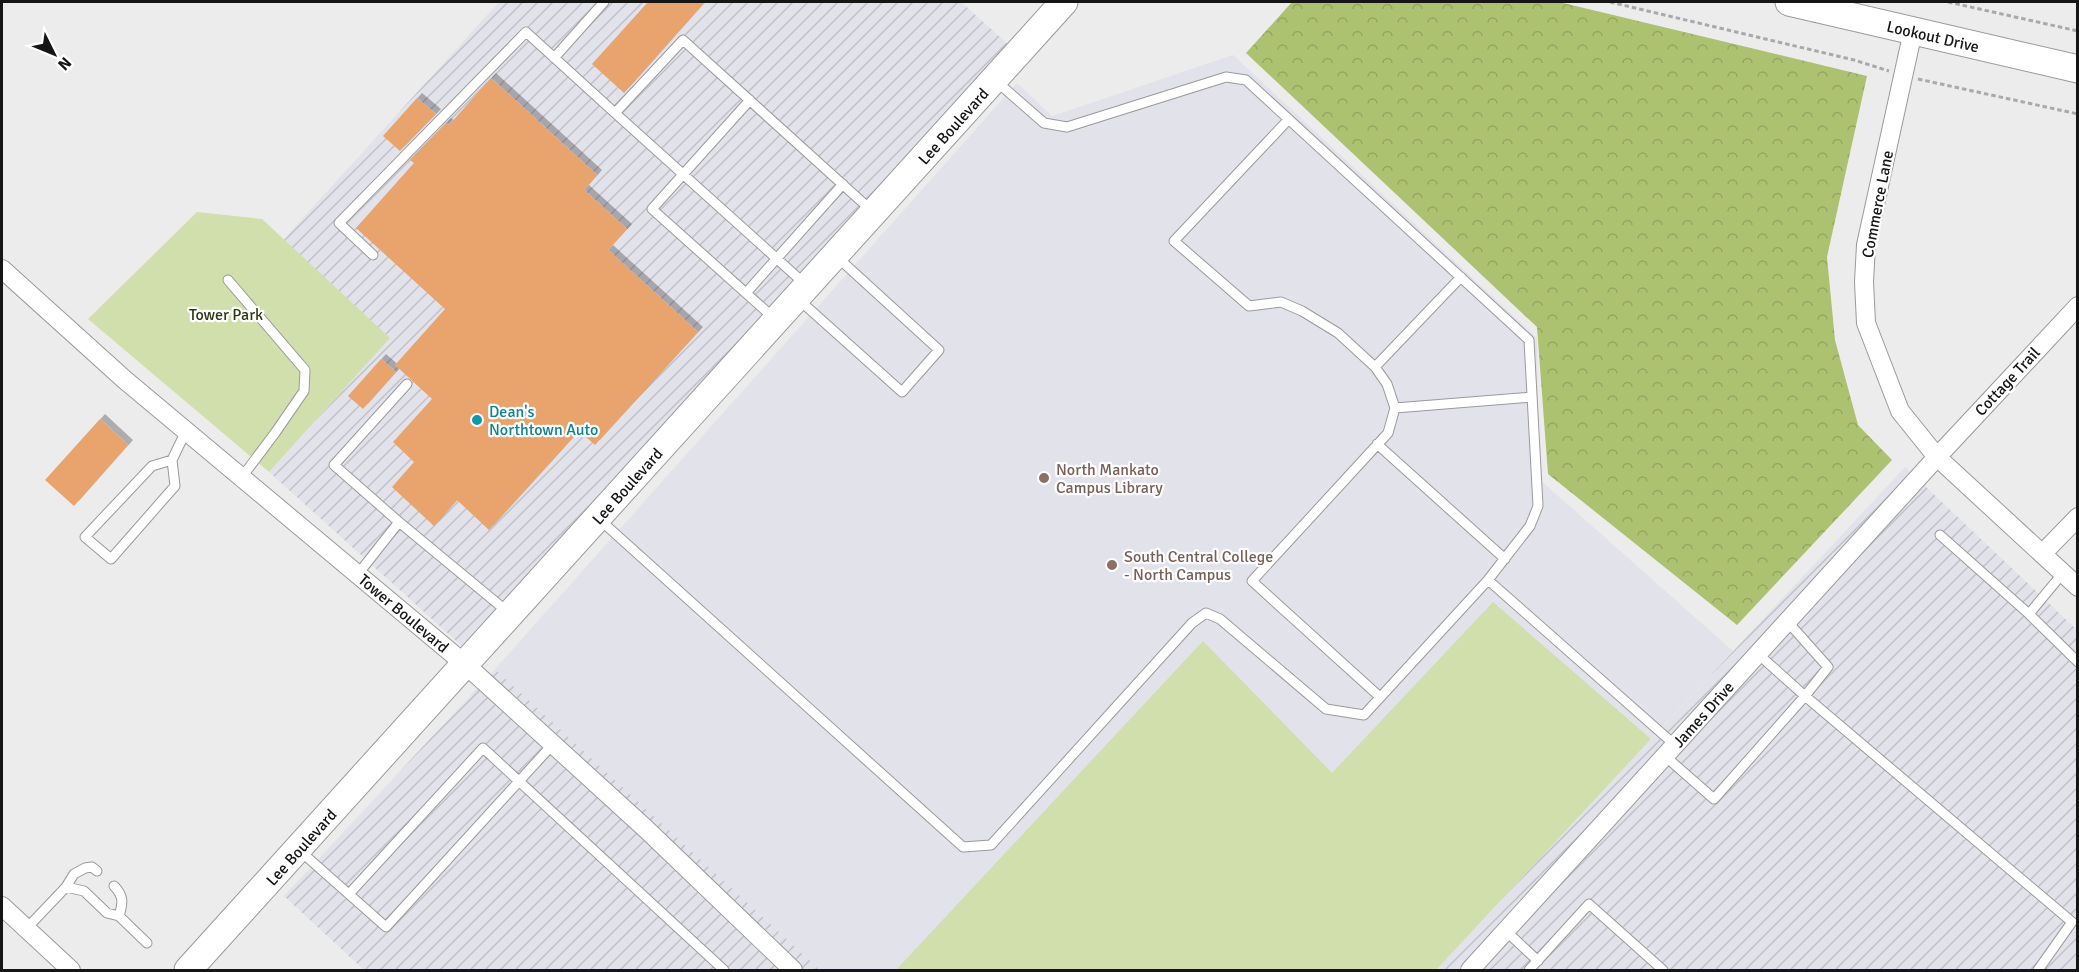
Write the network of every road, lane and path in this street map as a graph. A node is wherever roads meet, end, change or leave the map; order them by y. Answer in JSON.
{"nodes":[{"id":1,"x":604,"y":2,"type":"edge"},
{"id":2,"x":1064,"y":2,"type":"edge"},
{"id":3,"x":1610,"y":2,"type":"edge"},
{"id":4,"x":1789,"y":2,"type":"edge"},
{"id":5,"x":1948,"y":2,"type":"edge"},
{"id":6,"x":2078,"y":31,"type":"edge"},
{"id":7,"x":1913,"y":32,"type":"junction"},
{"id":8,"x":554,"y":58,"type":"junction"},
{"id":9,"x":2078,"y":69,"type":"edge"},
{"id":10,"x":1904,"y":75,"type":"junction"},
{"id":11,"x":994,"y":80,"type":"junction"},
{"id":12,"x":750,"y":100,"type":"junction"},
{"id":13,"x":615,"y":114,"type":"junction"},
{"id":14,"x":2078,"y":114,"type":"edge"},
{"id":15,"x":1289,"y":119,"type":"junction"},
{"id":16,"x":683,"y":175,"type":"junction"},
{"id":17,"x":843,"y":184,"type":"junction"},
{"id":18,"x":874,"y":212,"type":"junction"},
{"id":19,"x":373,"y":255,"type":"dead end"},
{"id":20,"x":835,"y":255,"type":"junction"},
{"id":21,"x":777,"y":258,"type":"junction"},
{"id":22,"x":2,"y":269,"type":"edge"},
{"id":23,"x":1461,"y":277,"type":"junction"},
{"id":24,"x":228,"y":280,"type":"dead end"},
{"id":25,"x":802,"y":292,"type":"junction"},
{"id":26,"x":746,"y":293,"type":"junction"},
{"id":27,"x":2078,"y":306,"type":"edge"},
{"id":28,"x":777,"y":320,"type":"junction"},
{"id":29,"x":1375,"y":367,"type":"junction"},
{"id":30,"x":407,"y":384,"type":"dead end"},
{"id":31,"x":1532,"y":397,"type":"junction"},
{"id":32,"x":1395,"y":408,"type":"junction"},
{"id":33,"x":186,"y":431,"type":"junction"},
{"id":34,"x":1377,"y":444,"type":"junction"},
{"id":35,"x":1937,"y":457,"type":"junction"},
{"id":36,"x":172,"y":460,"type":"junction"},
{"id":37,"x":242,"y":477,"type":"junction"},
{"id":38,"x":2078,"y":517,"type":"edge"},
{"id":39,"x":598,"y":518,"type":"junction"},
{"id":40,"x":399,"y":522,"type":"junction"},
{"id":41,"x":1940,"y":535,"type":"dead end"},
{"id":42,"x":2042,"y":554,"type":"junction"},
{"id":43,"x":1505,"y":559,"type":"junction"},
{"id":44,"x":2063,"y":573,"type":"junction"},
{"id":45,"x":357,"y":574,"type":"junction"},
{"id":46,"x":1488,"y":580,"type":"junction"},
{"id":47,"x":2078,"y":587,"type":"edge"},
{"id":48,"x":2029,"y":614,"type":"junction"},
{"id":49,"x":511,"y":615,"type":"junction"},
{"id":50,"x":1787,"y":621,"type":"junction"},
{"id":51,"x":1758,"y":654,"type":"junction"},
{"id":52,"x":2078,"y":662,"type":"edge"},
{"id":53,"x":466,"y":665,"type":"junction"},
{"id":54,"x":1804,"y":696,"type":"junction"},
{"id":55,"x":1380,"y":697,"type":"junction"},
{"id":56,"x":553,"y":744,"type":"junction"},
{"id":57,"x":1670,"y":750,"type":"junction"},
{"id":58,"x":519,"y":781,"type":"junction"},
{"id":59,"x":298,"y":850,"type":"junction"},
{"id":60,"x":97,"y":870,"type":"dead end"},
{"id":61,"x":114,"y":886,"type":"dead end"},
{"id":62,"x":66,"y":887,"type":"junction"},
{"id":63,"x":349,"y":894,"type":"junction"},
{"id":64,"x":2,"y":906,"type":"edge"},
{"id":65,"x":119,"y":916,"type":"junction"},
{"id":66,"x":2075,"y":918,"type":"edge"},
{"id":67,"x":26,"y":929,"type":"junction"},
{"id":68,"x":1506,"y":931,"type":"junction"},
{"id":69,"x":147,"y":943,"type":"dead end"},
{"id":70,"x":1538,"y":961,"type":"junction"},
{"id":71,"x":71,"y":970,"type":"edge"},
{"id":72,"x":189,"y":970,"type":"edge"},
{"id":73,"x":724,"y":970,"type":"edge"},
{"id":74,"x":793,"y":970,"type":"edge"},
{"id":75,"x":1470,"y":970,"type":"edge"},
{"id":76,"x":1529,"y":970,"type":"edge"},
{"id":77,"x":1663,"y":970,"type":"edge"},
{"id":78,"x":2038,"y":970,"type":"edge"}],
"edges":[{"from":1,"to":8,"type":"lane"},
{"from":2,"to":11,"type":"street","name":"Lee Boulevard"},
{"from":3,"to":10,"type":"path"},
{"from":4,"to":7,"type":"street","name":"Lookout Drive"},
{"from":5,"to":6,"type":"path"},
{"from":7,"to":9,"type":"street","name":"Lookout Drive"},
{"from":7,"to":10,"type":"street","name":"Commerce Lane"},
{"from":8,"to":13,"type":"lane"},
{"from":8,"to":19,"type":"lane"},
{"from":10,"to":14,"type":"path"},
{"from":10,"to":35,"type":"street","name":"Commerce Lane"},
{"from":11,"to":15,"type":"lane"},
{"from":11,"to":18,"type":"street","name":"Lee Boulevard"},
{"from":12,"to":13,"type":"lane"},
{"from":12,"to":16,"type":"lane"},
{"from":12,"to":17,"type":"lane"},
{"from":13,"to":16,"type":"lane"},
{"from":15,"to":23,"type":"lane"},
{"from":15,"to":29,"type":"lane"},
{"from":16,"to":21,"type":"lane"},
{"from":16,"to":26,"type":"lane"},
{"from":17,"to":18,"type":"lane"},
{"from":17,"to":21,"type":"lane"},
{"from":18,"to":20,"type":"street","name":"Lee Boulevard"},
{"from":20,"to":25,"type":"street","name":"Lee Boulevard"},
{"from":20,"to":25,"type":"lane"},
{"from":21,"to":25,"type":"lane"},
{"from":21,"to":26,"type":"lane"},
{"from":22,"to":33,"type":"street","name":"Tower Boulevard"},
{"from":23,"to":29,"type":"lane"},
{"from":23,"to":31,"type":"lane"},
{"from":24,"to":37,"type":"lane"},
{"from":25,"to":28,"type":"street","name":"Lee Boulevard"},
{"from":26,"to":28,"type":"lane"},
{"from":27,"to":35,"type":"street","name":"Cottage Trail"},
{"from":28,"to":39,"type":"street","name":"Lee Boulevard"},
{"from":29,"to":32,"type":"lane"},
{"from":30,"to":40,"type":"lane"},
{"from":31,"to":32,"type":"lane"},
{"from":31,"to":43,"type":"lane"},
{"from":32,"to":34,"type":"lane"},
{"from":33,"to":36,"type":"lane"},
{"from":33,"to":37,"type":"street","name":"Tower Boulevard"},
{"from":34,"to":43,"type":"lane"},
{"from":34,"to":55,"type":"lane"},
{"from":35,"to":42,"type":"street","name":"Commerce Lane"},
{"from":35,"to":50,"type":"street","name":"James Drive"},
{"from":36,"to":36,"type":"lane"},
{"from":37,"to":45,"type":"street","name":"Tower Boulevard"},
{"from":38,"to":42,"type":"street"},
{"from":39,"to":49,"type":"street","name":"Lee Boulevard"},
{"from":39,"to":55,"type":"lane"},
{"from":40,"to":45,"type":"lane"},
{"from":40,"to":49,"type":"lane"},
{"from":41,"to":48,"type":"lane"},
{"from":42,"to":44,"type":"street","name":"Commerce Lane"},
{"from":43,"to":46,"type":"lane"},
{"from":44,"to":47,"type":"street","name":"Commerce Lane"},
{"from":44,"to":48,"type":"lane"},
{"from":45,"to":53,"type":"street","name":"Tower Boulevard"},
{"from":46,"to":55,"type":"lane"},
{"from":46,"to":57,"type":"lane"},
{"from":48,"to":52,"type":"lane"},
{"from":49,"to":53,"type":"street","name":"Lee Boulevard"},
{"from":50,"to":51,"type":"street","name":"James Drive"},
{"from":50,"to":54,"type":"lane"},
{"from":51,"to":54,"type":"lane"},
{"from":51,"to":57,"type":"street","name":"James Drive"},
{"from":53,"to":56,"type":"street","name":"Tower Boulevard"},
{"from":53,"to":59,"type":"street","name":"Lee Boulevard"},
{"from":54,"to":57,"type":"lane"},
{"from":54,"to":66,"type":"lane"},
{"from":56,"to":58,"type":"lane"},
{"from":56,"to":74,"type":"street","name":"Tower Boulevard"},
{"from":57,"to":68,"type":"street","name":"James Drive"},
{"from":58,"to":63,"type":"lane"},
{"from":58,"to":63,"type":"lane"},
{"from":58,"to":73,"type":"lane"},
{"from":59,"to":63,"type":"lane"},
{"from":59,"to":72,"type":"street","name":"Lee Boulevard"},
{"from":60,"to":62,"type":"lane"},
{"from":61,"to":65,"type":"lane"},
{"from":62,"to":65,"type":"lane"},
{"from":62,"to":67,"type":"lane"},
{"from":64,"to":67,"type":"street"},
{"from":65,"to":69,"type":"lane"},
{"from":66,"to":78,"type":"lane"},
{"from":67,"to":71,"type":"street"},
{"from":68,"to":70,"type":"lane"},
{"from":68,"to":75,"type":"street","name":"James Drive"},
{"from":70,"to":76,"type":"lane"},
{"from":70,"to":77,"type":"lane"}]}
